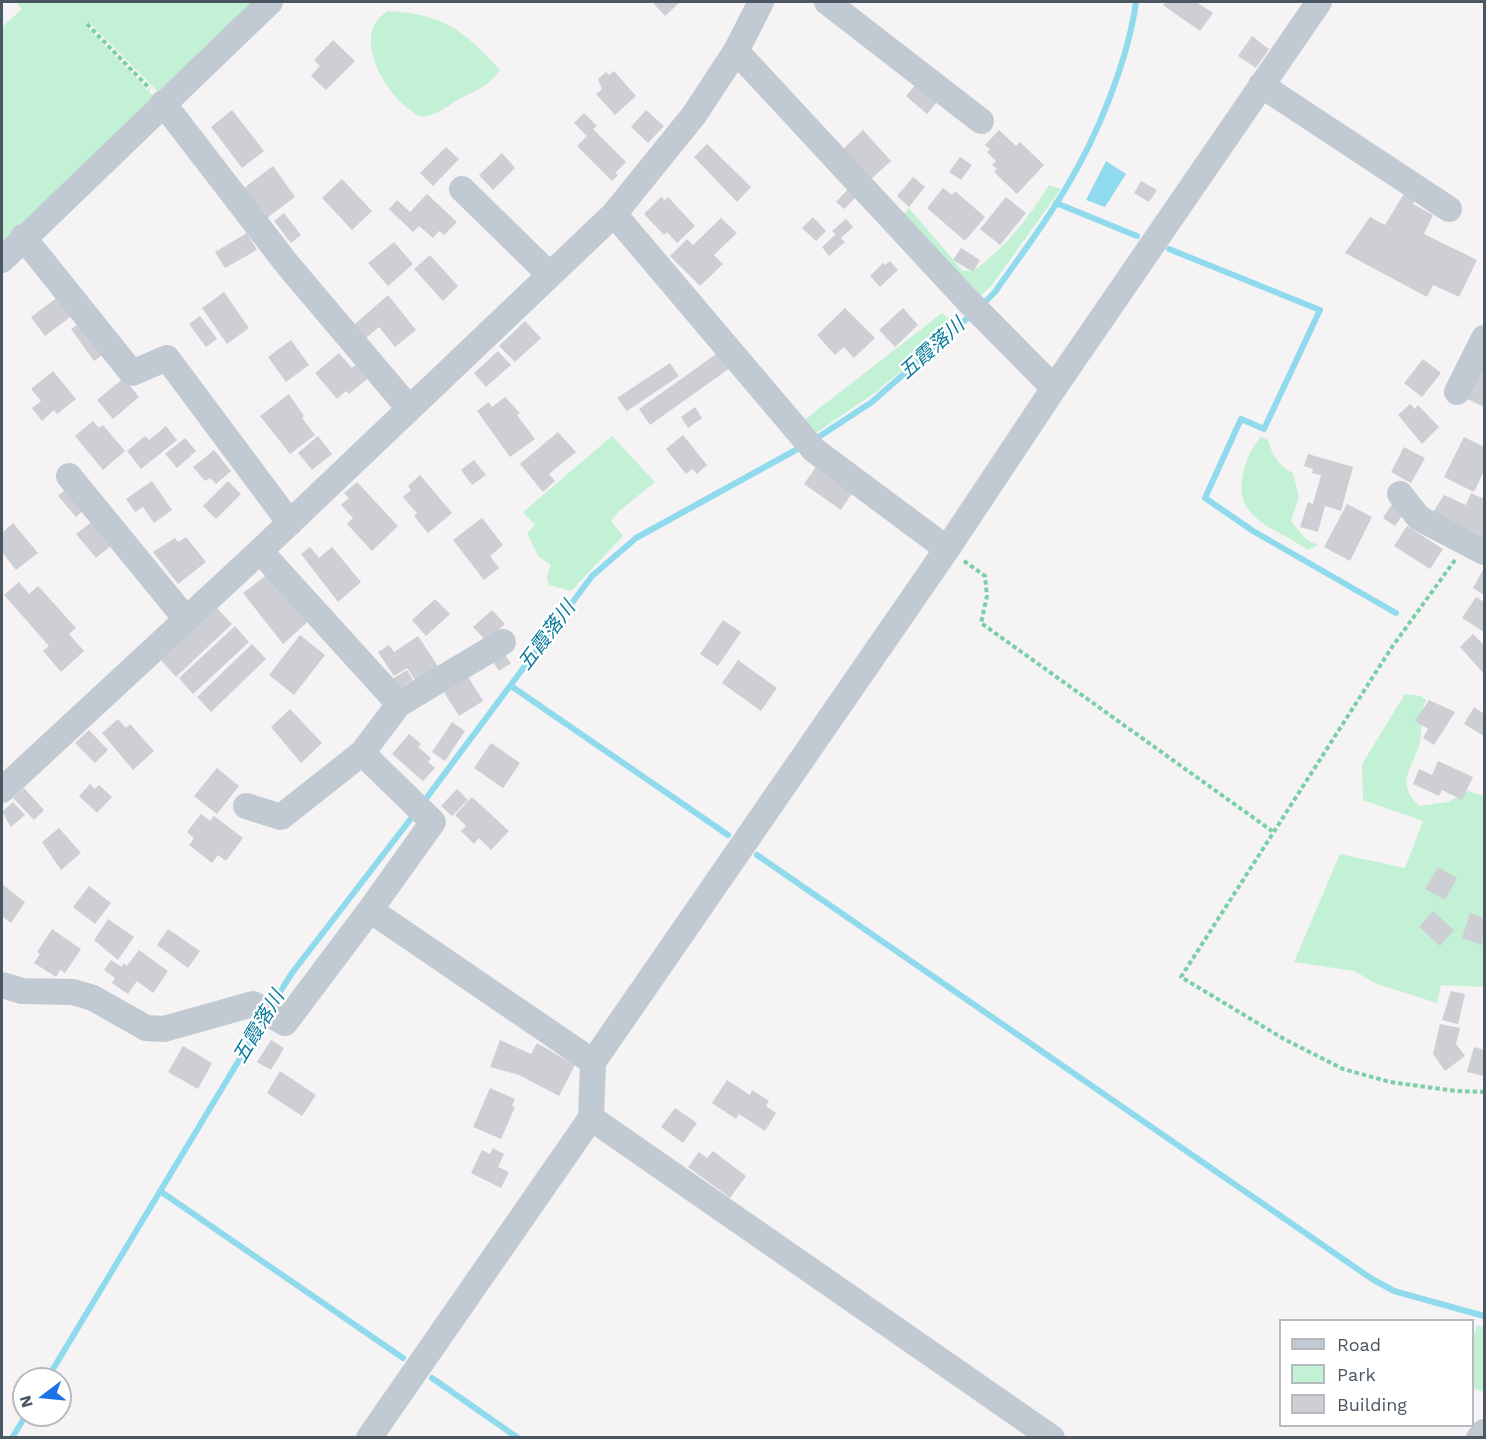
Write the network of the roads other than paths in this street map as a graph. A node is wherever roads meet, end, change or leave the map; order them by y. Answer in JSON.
{"nodes":[{"id":1,"x":270,"y":2,"type":"edge"},
{"id":2,"x":827,"y":2,"type":"edge"},
{"id":3,"x":1319,"y":2,"type":"edge"},
{"id":4,"x":752,"y":7,"type":"edge"},
{"id":5,"x":736,"y":51,"type":"junction"},
{"id":6,"x":1261,"y":85,"type":"junction"},
{"id":7,"x":163,"y":102,"type":"junction"},
{"id":8,"x":981,"y":121,"type":"dead end"},
{"id":9,"x":462,"y":189,"type":"dead end"},
{"id":10,"x":1449,"y":209,"type":"dead end"},
{"id":11,"x":615,"y":214,"type":"junction"},
{"id":12,"x":23,"y":237,"type":"junction"},
{"id":13,"x":2,"y":260,"type":"edge"},
{"id":14,"x":550,"y":275,"type":"junction"},
{"id":15,"x":1485,"y":338,"type":"edge"},
{"id":16,"x":1054,"y":388,"type":"junction"},
{"id":17,"x":1456,"y":392,"type":"dead end"},
{"id":18,"x":408,"y":407,"type":"junction"},
{"id":19,"x":69,"y":476,"type":"dead end"},
{"id":20,"x":1400,"y":494,"type":"dead end"},
{"id":21,"x":290,"y":523,"type":"junction"},
{"id":22,"x":1475,"y":548,"type":"edge"},
{"id":23,"x":947,"y":549,"type":"junction"},
{"id":24,"x":260,"y":551,"type":"junction"},
{"id":25,"x":186,"y":620,"type":"junction"},
{"id":26,"x":503,"y":642,"type":"dead end"},
{"id":27,"x":399,"y":704,"type":"junction"},
{"id":28,"x":362,"y":753,"type":"junction"},
{"id":29,"x":2,"y":790,"type":"edge"},
{"id":30,"x":246,"y":806,"type":"dead end"},
{"id":31,"x":370,"y":910,"type":"junction"},
{"id":32,"x":2,"y":985,"type":"edge"},
{"id":33,"x":593,"y":1062,"type":"junction"},
{"id":34,"x":591,"y":1118,"type":"junction"},
{"id":35,"x":1485,"y":1432,"type":"edge"},
{"id":36,"x":369,"y":1437,"type":"edge"},
{"id":37,"x":1052,"y":1437,"type":"edge"},
{"id":38,"x":1479,"y":1437,"type":"edge"}],
"edges":[{"from":1,"to":7,"type":"street"},
{"from":2,"to":8,"type":"street"},
{"from":3,"to":6,"type":"street"},
{"from":4,"to":5,"type":"street"},
{"from":5,"to":11,"type":"street"},
{"from":5,"to":16,"type":"street"},
{"from":6,"to":10,"type":"street"},
{"from":6,"to":16,"type":"street"},
{"from":7,"to":12,"type":"street"},
{"from":7,"to":18,"type":"street"},
{"from":9,"to":14,"type":"street"},
{"from":11,"to":14,"type":"street"},
{"from":11,"to":23,"type":"street"},
{"from":12,"to":13,"type":"street"},
{"from":12,"to":21,"type":"street"},
{"from":14,"to":18,"type":"street"},
{"from":15,"to":17,"type":"street"},
{"from":16,"to":23,"type":"street"},
{"from":18,"to":21,"type":"street"},
{"from":19,"to":25,"type":"street"},
{"from":20,"to":22,"type":"street"},
{"from":21,"to":24,"type":"street"},
{"from":23,"to":33,"type":"street"},
{"from":24,"to":25,"type":"street"},
{"from":24,"to":27,"type":"street"},
{"from":25,"to":29,"type":"street"},
{"from":26,"to":27,"type":"street"},
{"from":27,"to":28,"type":"street"},
{"from":28,"to":30,"type":"street"},
{"from":28,"to":31,"type":"street"},
{"from":31,"to":32,"type":"street"},
{"from":31,"to":33,"type":"street"},
{"from":33,"to":34,"type":"street"},
{"from":34,"to":36,"type":"street"},
{"from":34,"to":37,"type":"street"},
{"from":35,"to":38,"type":"street"}]}
